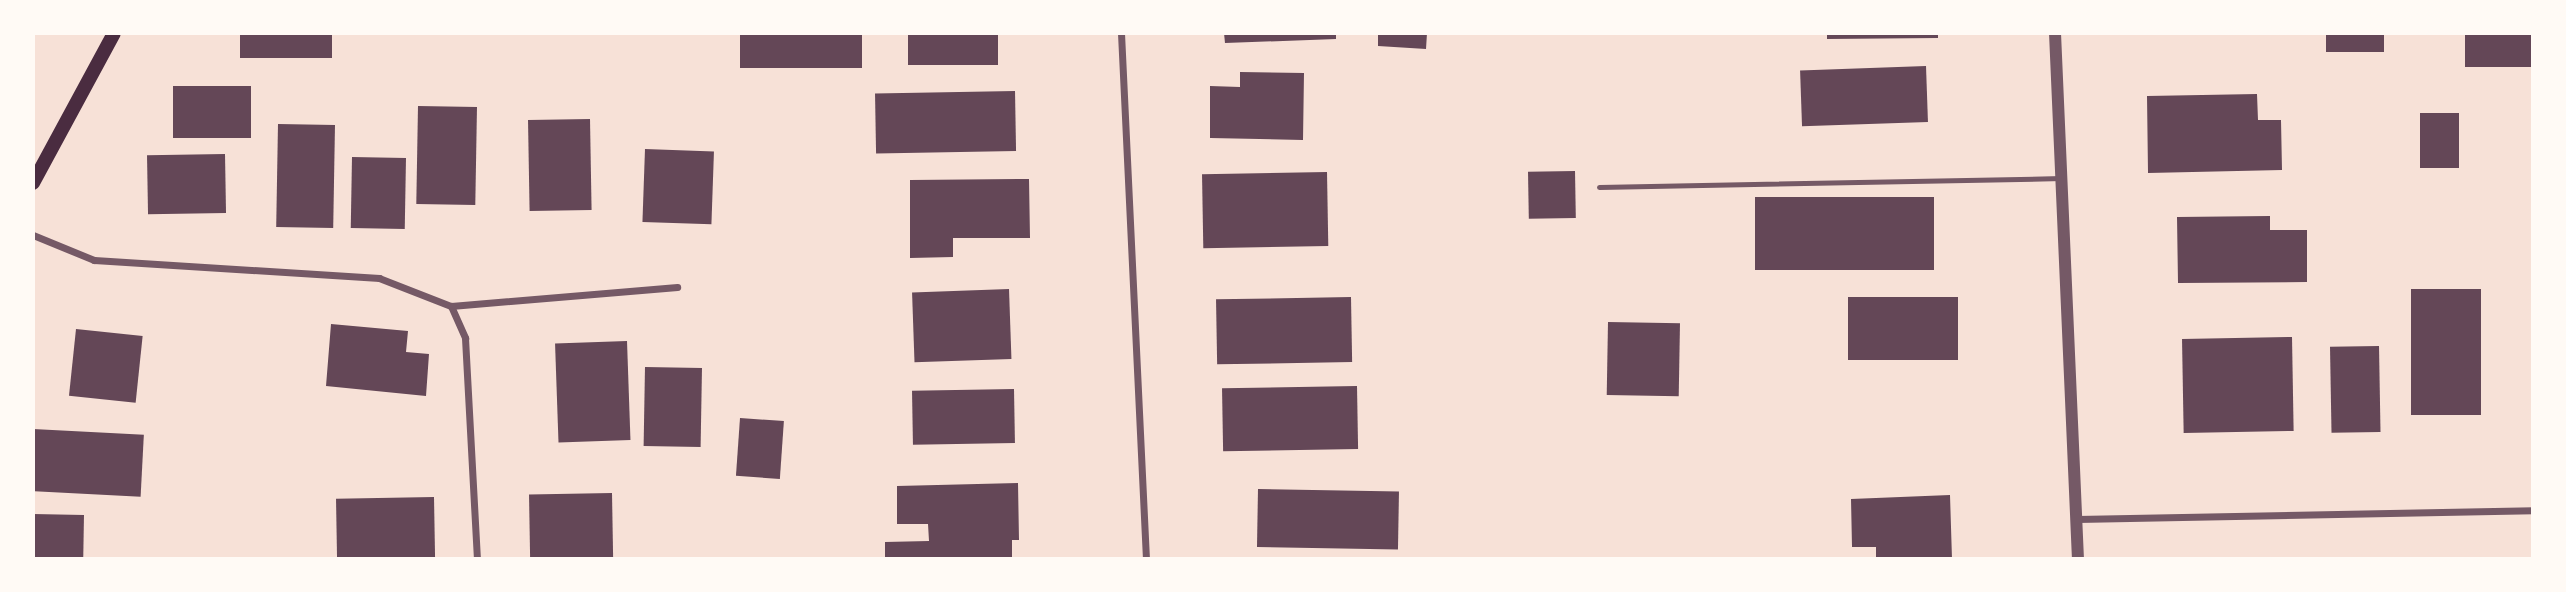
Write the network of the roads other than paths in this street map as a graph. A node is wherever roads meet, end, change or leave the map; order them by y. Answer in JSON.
{"nodes":[{"id":1,"x":114,"y":33,"type":"edge"},
{"id":2,"x":1121,"y":33,"type":"edge"},
{"id":3,"x":2055,"y":33,"type":"edge"},
{"id":4,"x":2062,"y":178,"type":"junction"},
{"id":5,"x":33,"y":184,"type":"edge"},
{"id":6,"x":1599,"y":187,"type":"dead end"},
{"id":7,"x":33,"y":236,"type":"edge"},
{"id":8,"x":677,"y":287,"type":"dead end"},
{"id":9,"x":451,"y":306,"type":"junction"},
{"id":10,"x":2533,"y":510,"type":"edge"},
{"id":11,"x":2077,"y":519,"type":"junction"},
{"id":12,"x":477,"y":559,"type":"edge"},
{"id":13,"x":1146,"y":559,"type":"edge"},
{"id":14,"x":2078,"y":559,"type":"edge"}],
"edges":[{"from":1,"to":5,"type":"main road"},
{"from":2,"to":13,"type":"street"},
{"from":3,"to":4,"type":"street"},
{"from":4,"to":6,"type":"lane"},
{"from":4,"to":11,"type":"street"},
{"from":7,"to":9,"type":"street"},
{"from":8,"to":9,"type":"street"},
{"from":9,"to":12,"type":"street"},
{"from":10,"to":11,"type":"street"},
{"from":11,"to":14,"type":"street"}]}
